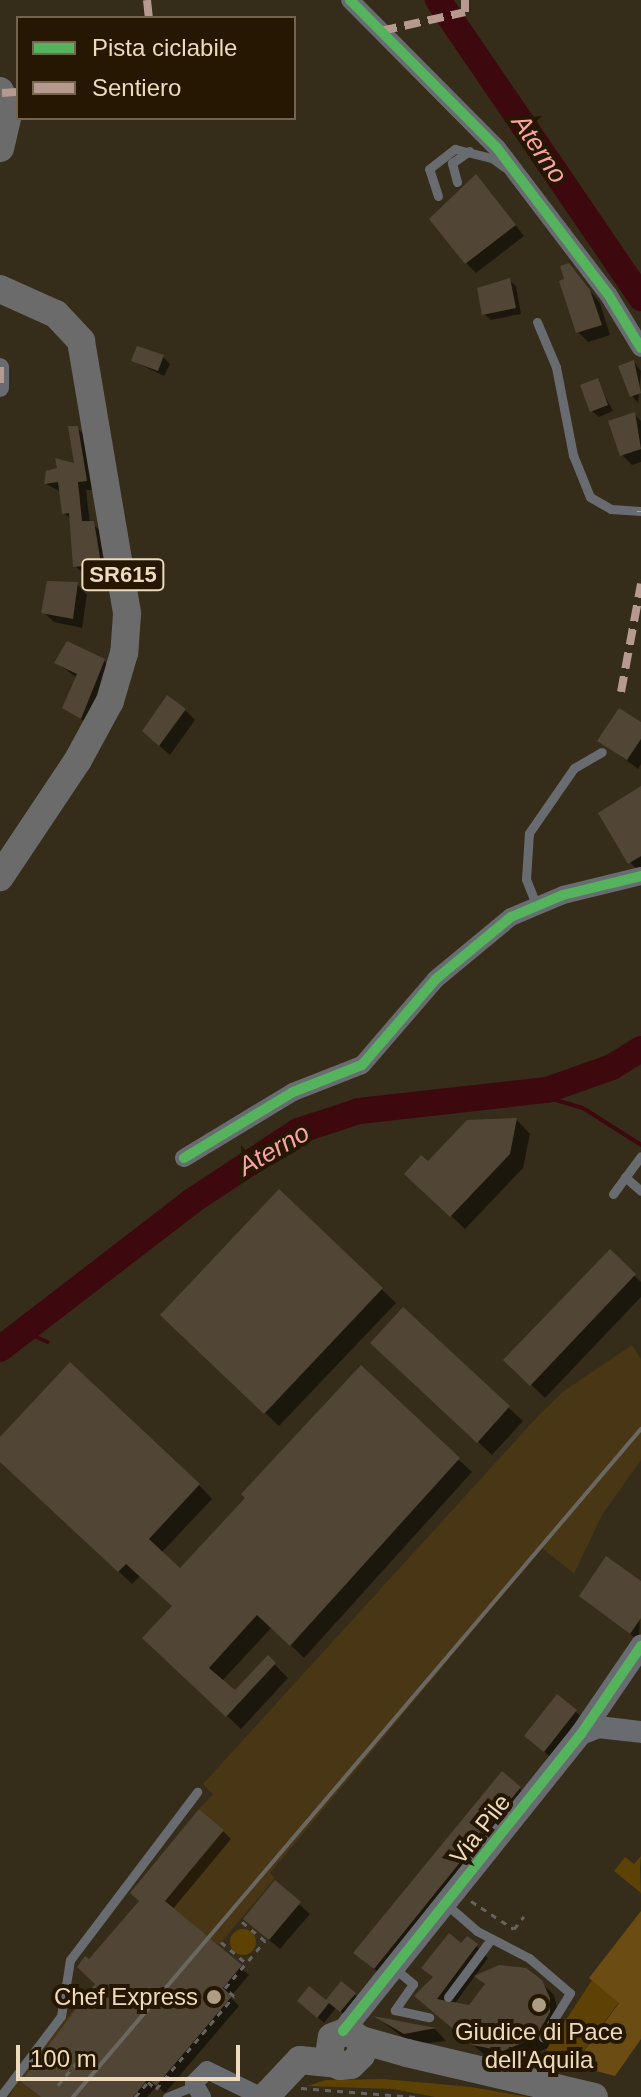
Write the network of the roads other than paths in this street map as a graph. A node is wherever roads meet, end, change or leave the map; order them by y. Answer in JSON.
{"nodes":[{"id":1,"x":350,"y":0,"type":"edge"},
{"id":2,"x":0,"y":91,"type":"edge"},
{"id":3,"x":0,"y":148,"type":"edge"},
{"id":4,"x":469,"y":151,"type":"junction"},
{"id":5,"x":517,"y":174,"type":"junction"},
{"id":6,"x":457,"y":182,"type":"dead end"},
{"id":7,"x":438,"y":196,"type":"dead end"},
{"id":8,"x":0,"y":289,"type":"edge"},
{"id":9,"x":537,"y":322,"type":"dead end"},
{"id":10,"x":641,"y":348,"type":"edge"},
{"id":11,"x":0,"y":367,"type":"edge"},
{"id":12,"x":0,"y":388,"type":"edge"},
{"id":13,"x":641,"y":511,"type":"edge"},
{"id":14,"x":602,"y":752,"type":"dead end"},
{"id":15,"x":641,"y":876,"type":"edge"},
{"id":16,"x":0,"y":877,"type":"edge"},
{"id":17,"x":536,"y":904,"type":"junction"},
{"id":18,"x":184,"y":1158,"type":"dead end"},
{"id":19,"x":639,"y":1158,"type":"edge"},
{"id":20,"x":625,"y":1177,"type":"junction"},
{"id":21,"x":641,"y":1191,"type":"edge"},
{"id":22,"x":613,"y":1194,"type":"dead end"},
{"id":23,"x":641,"y":1646,"type":"edge"},
{"id":24,"x":610,"y":1691,"type":"junction"},
{"id":25,"x":634,"y":1731,"type":"edge"},
{"id":26,"x":581,"y":1734,"type":"junction"},
{"id":27,"x":197,"y":1792,"type":"dead end"},
{"id":28,"x":451,"y":1897,"type":"junction"},
{"id":29,"x":491,"y":1939,"type":"junction"},
{"id":30,"x":394,"y":1968,"type":"junction"},
{"id":31,"x":448,"y":1997,"type":"dead end"},
{"id":32,"x":429,"y":2017,"type":"dead end"},
{"id":33,"x":543,"y":2037,"type":"dead end"},
{"id":34,"x":348,"y":2046,"type":"junction"},
{"id":35,"x":275,"y":2089,"type":"edge"},
{"id":36,"x":198,"y":2091,"type":"edge"},
{"id":37,"x":0,"y":2097,"type":"edge"},
{"id":38,"x":167,"y":2097,"type":"edge"},
{"id":39,"x":594,"y":2097,"type":"edge"}],
"edges":[{"from":1,"to":5,"type":"street"},
{"from":2,"to":3,"type":"main road"},
{"from":4,"to":5,"type":"lane"},
{"from":4,"to":6,"type":"lane"},
{"from":4,"to":7,"type":"lane"},
{"from":5,"to":10,"type":"street"},
{"from":8,"to":16,"type":"main road","number":"SR615"},
{"from":9,"to":13,"type":"lane"},
{"from":11,"to":12,"type":"street"},
{"from":14,"to":17,"type":"lane"},
{"from":15,"to":17,"type":"street"},
{"from":17,"to":18,"type":"street"},
{"from":19,"to":20,"type":"lane"},
{"from":20,"to":21,"type":"lane"},
{"from":20,"to":22,"type":"lane"},
{"from":23,"to":24,"type":"street","name":"Via Pile"},
{"from":24,"to":25,"type":"street"},
{"from":24,"to":26,"type":"street","name":"Via Pile"},
{"from":25,"to":26,"type":"street"},
{"from":26,"to":28,"type":"street","name":"Via Pile"},
{"from":27,"to":37,"type":"lane"},
{"from":28,"to":29,"type":"lane"},
{"from":28,"to":30,"type":"street","name":"Via Pile"},
{"from":29,"to":31,"type":"lane"},
{"from":29,"to":33,"type":"lane"},
{"from":30,"to":32,"type":"lane"},
{"from":30,"to":34,"type":"street","name":"Via Pile"},
{"from":34,"to":35,"type":"main road"},
{"from":34,"to":39,"type":"main road"},
{"from":35,"to":36,"type":"street"},
{"from":36,"to":38,"type":"lane"}]}
